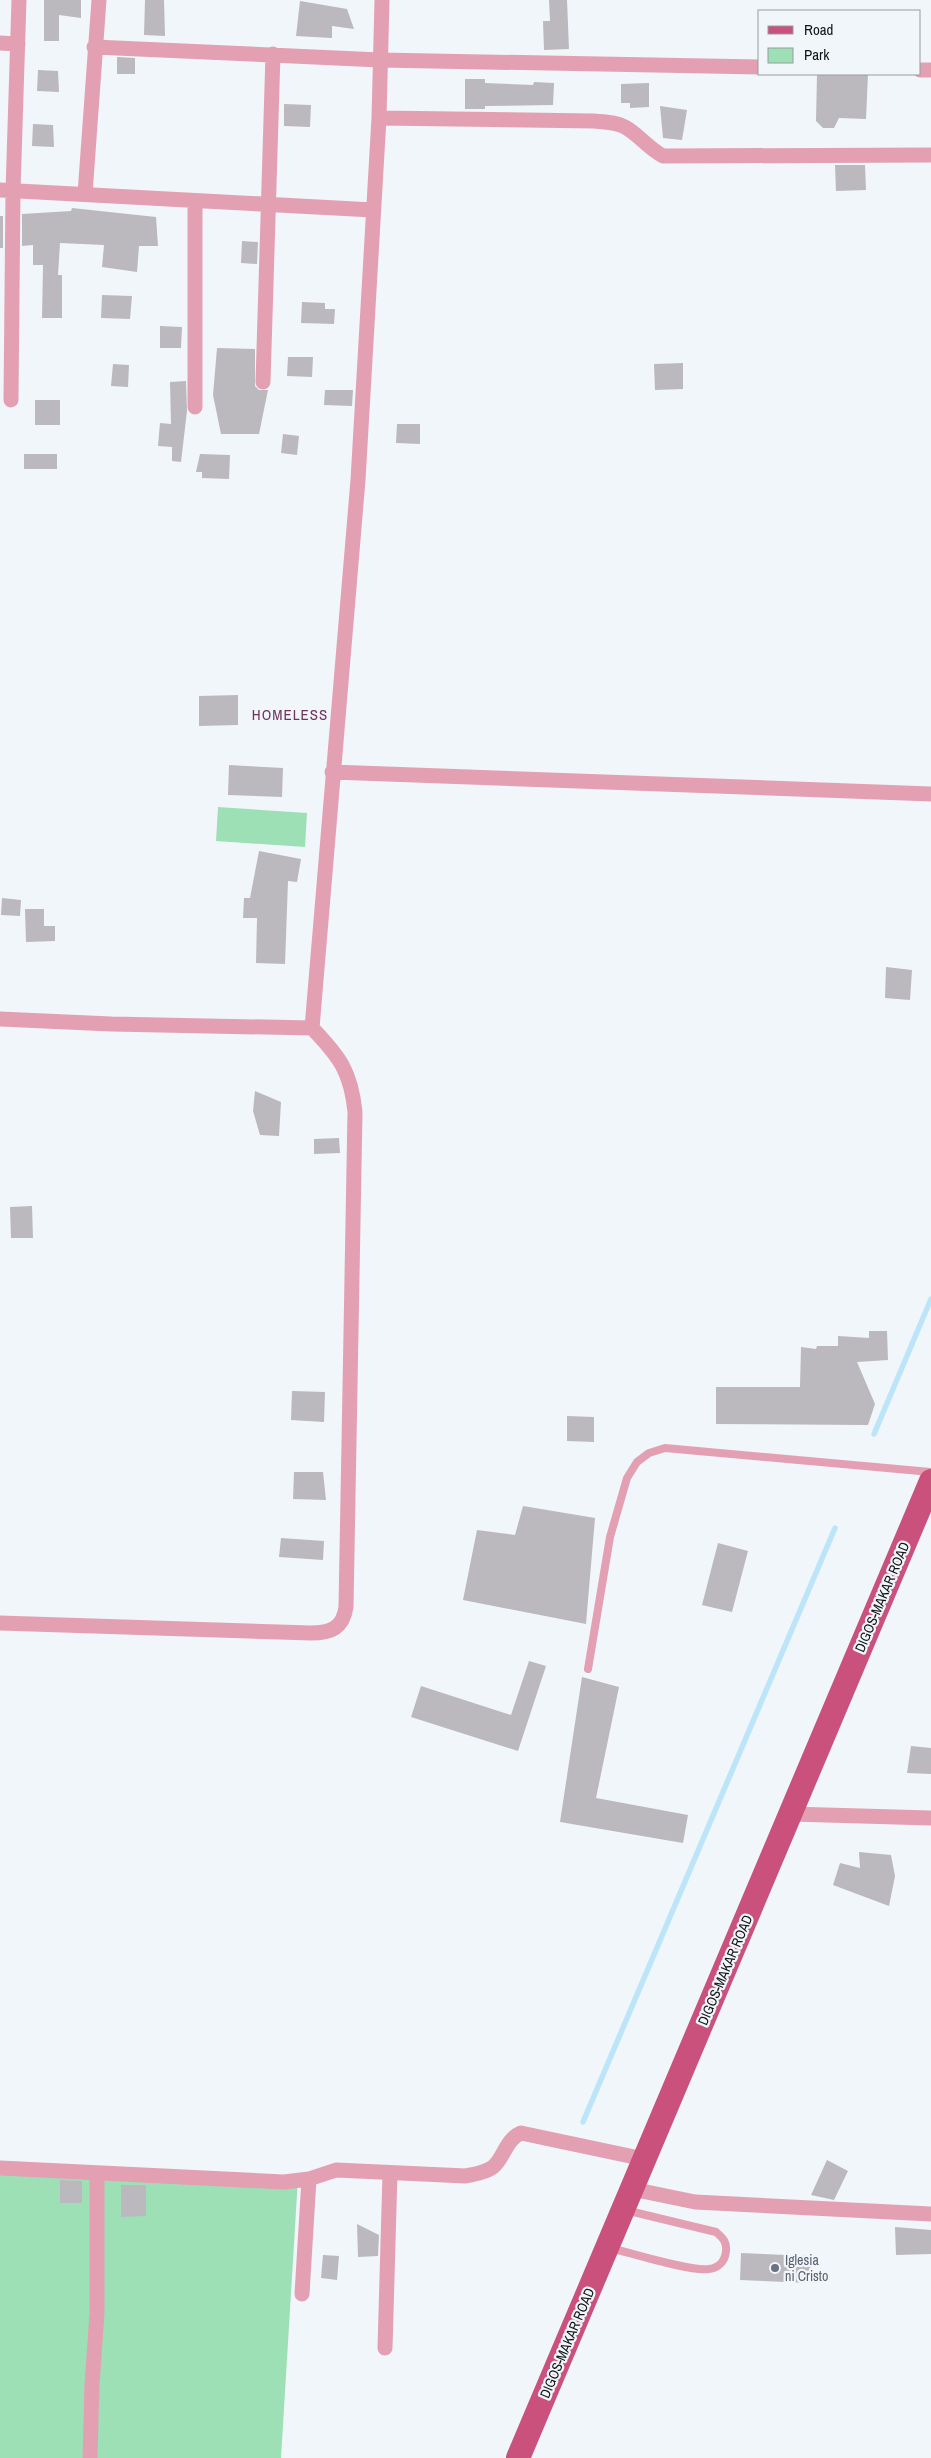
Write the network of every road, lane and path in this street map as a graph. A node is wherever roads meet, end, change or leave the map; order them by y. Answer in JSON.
{"nodes":[{"id":1,"x":19,"y":0,"type":"edge"},
{"id":2,"x":99,"y":0,"type":"edge"},
{"id":3,"x":382,"y":0,"type":"edge"},
{"id":4,"x":0,"y":43,"type":"edge"},
{"id":5,"x":18,"y":44,"type":"junction"},
{"id":6,"x":94,"y":47,"type":"junction"},
{"id":7,"x":273,"y":54,"type":"junction"},
{"id":8,"x":380,"y":60,"type":"junction"},
{"id":9,"x":758,"y":67,"type":"edge"},
{"id":10,"x":379,"y":118,"type":"junction"},
{"id":11,"x":931,"y":155,"type":"edge"},
{"id":12,"x":7,"y":190,"type":"edge"},
{"id":13,"x":85,"y":194,"type":"junction"},
{"id":14,"x":196,"y":201,"type":"junction"},
{"id":15,"x":268,"y":206,"type":"junction"},
{"id":16,"x":373,"y":210,"type":"junction"},
{"id":17,"x":263,"y":382,"type":"dead end"},
{"id":18,"x":11,"y":400,"type":"dead end"},
{"id":19,"x":195,"y":406,"type":"dead end"},
{"id":20,"x":332,"y":772,"type":"junction"},
{"id":21,"x":931,"y":794,"type":"edge"},
{"id":22,"x":0,"y":1018,"type":"edge"},
{"id":23,"x":312,"y":1028,"type":"junction"},
{"id":24,"x":931,"y":1472,"type":"edge"},
{"id":25,"x":931,"y":1481,"type":"edge"},
{"id":26,"x":0,"y":1622,"type":"edge"},
{"id":27,"x":588,"y":1670,"type":"dead end"},
{"id":28,"x":791,"y":1814,"type":"junction"},
{"id":29,"x":931,"y":1818,"type":"edge"},
{"id":30,"x":644,"y":2160,"type":"junction"},
{"id":31,"x":0,"y":2168,"type":"edge"},
{"id":32,"x":390,"y":2173,"type":"junction"},
{"id":33,"x":97,"y":2174,"type":"junction"},
{"id":34,"x":308,"y":2179,"type":"junction"},
{"id":35,"x":627,"y":2199,"type":"junction"},
{"id":36,"x":931,"y":2214,"type":"edge"},
{"id":37,"x":607,"y":2247,"type":"junction"},
{"id":38,"x":302,"y":2294,"type":"dead end"},
{"id":39,"x":385,"y":2348,"type":"dead end"},
{"id":40,"x":90,"y":2458,"type":"edge"},
{"id":41,"x":518,"y":2458,"type":"edge"}],
"edges":[{"from":1,"to":5,"type":"street"},
{"from":2,"to":6,"type":"street"},
{"from":3,"to":8,"type":"street"},
{"from":4,"to":5,"type":"street"},
{"from":5,"to":12,"type":"street"},
{"from":6,"to":7,"type":"street"},
{"from":6,"to":13,"type":"street"},
{"from":7,"to":8,"type":"street"},
{"from":7,"to":15,"type":"street"},
{"from":8,"to":9,"type":"street"},
{"from":8,"to":10,"type":"street"},
{"from":10,"to":11,"type":"street"},
{"from":10,"to":16,"type":"street"},
{"from":12,"to":13,"type":"street"},
{"from":12,"to":18,"type":"street"},
{"from":13,"to":14,"type":"street"},
{"from":14,"to":15,"type":"street"},
{"from":14,"to":19,"type":"street"},
{"from":15,"to":16,"type":"street"},
{"from":15,"to":17,"type":"street"},
{"from":16,"to":20,"type":"street"},
{"from":20,"to":21,"type":"street"},
{"from":20,"to":23,"type":"street"},
{"from":22,"to":23,"type":"street"},
{"from":23,"to":26,"type":"street"},
{"from":24,"to":27,"type":"lane"},
{"from":25,"to":28,"type":"main road","name":"DIGOS-MAKAR ROAD"},
{"from":28,"to":29,"type":"street"},
{"from":28,"to":30,"type":"main road","name":"DIGOS-MAKAR ROAD"},
{"from":30,"to":32,"type":"street"},
{"from":30,"to":35,"type":"main road","name":"DIGOS-MAKAR ROAD"},
{"from":31,"to":33,"type":"street"},
{"from":32,"to":34,"type":"street"},
{"from":32,"to":39,"type":"street"},
{"from":33,"to":34,"type":"street"},
{"from":33,"to":40,"type":"street"},
{"from":34,"to":38,"type":"street"},
{"from":35,"to":36,"type":"street"},
{"from":35,"to":37,"type":"main road","name":"DIGOS-MAKAR ROAD"},
{"from":35,"to":37,"type":"lane"},
{"from":37,"to":41,"type":"main road","name":"DIGOS-MAKAR ROAD"}]}
